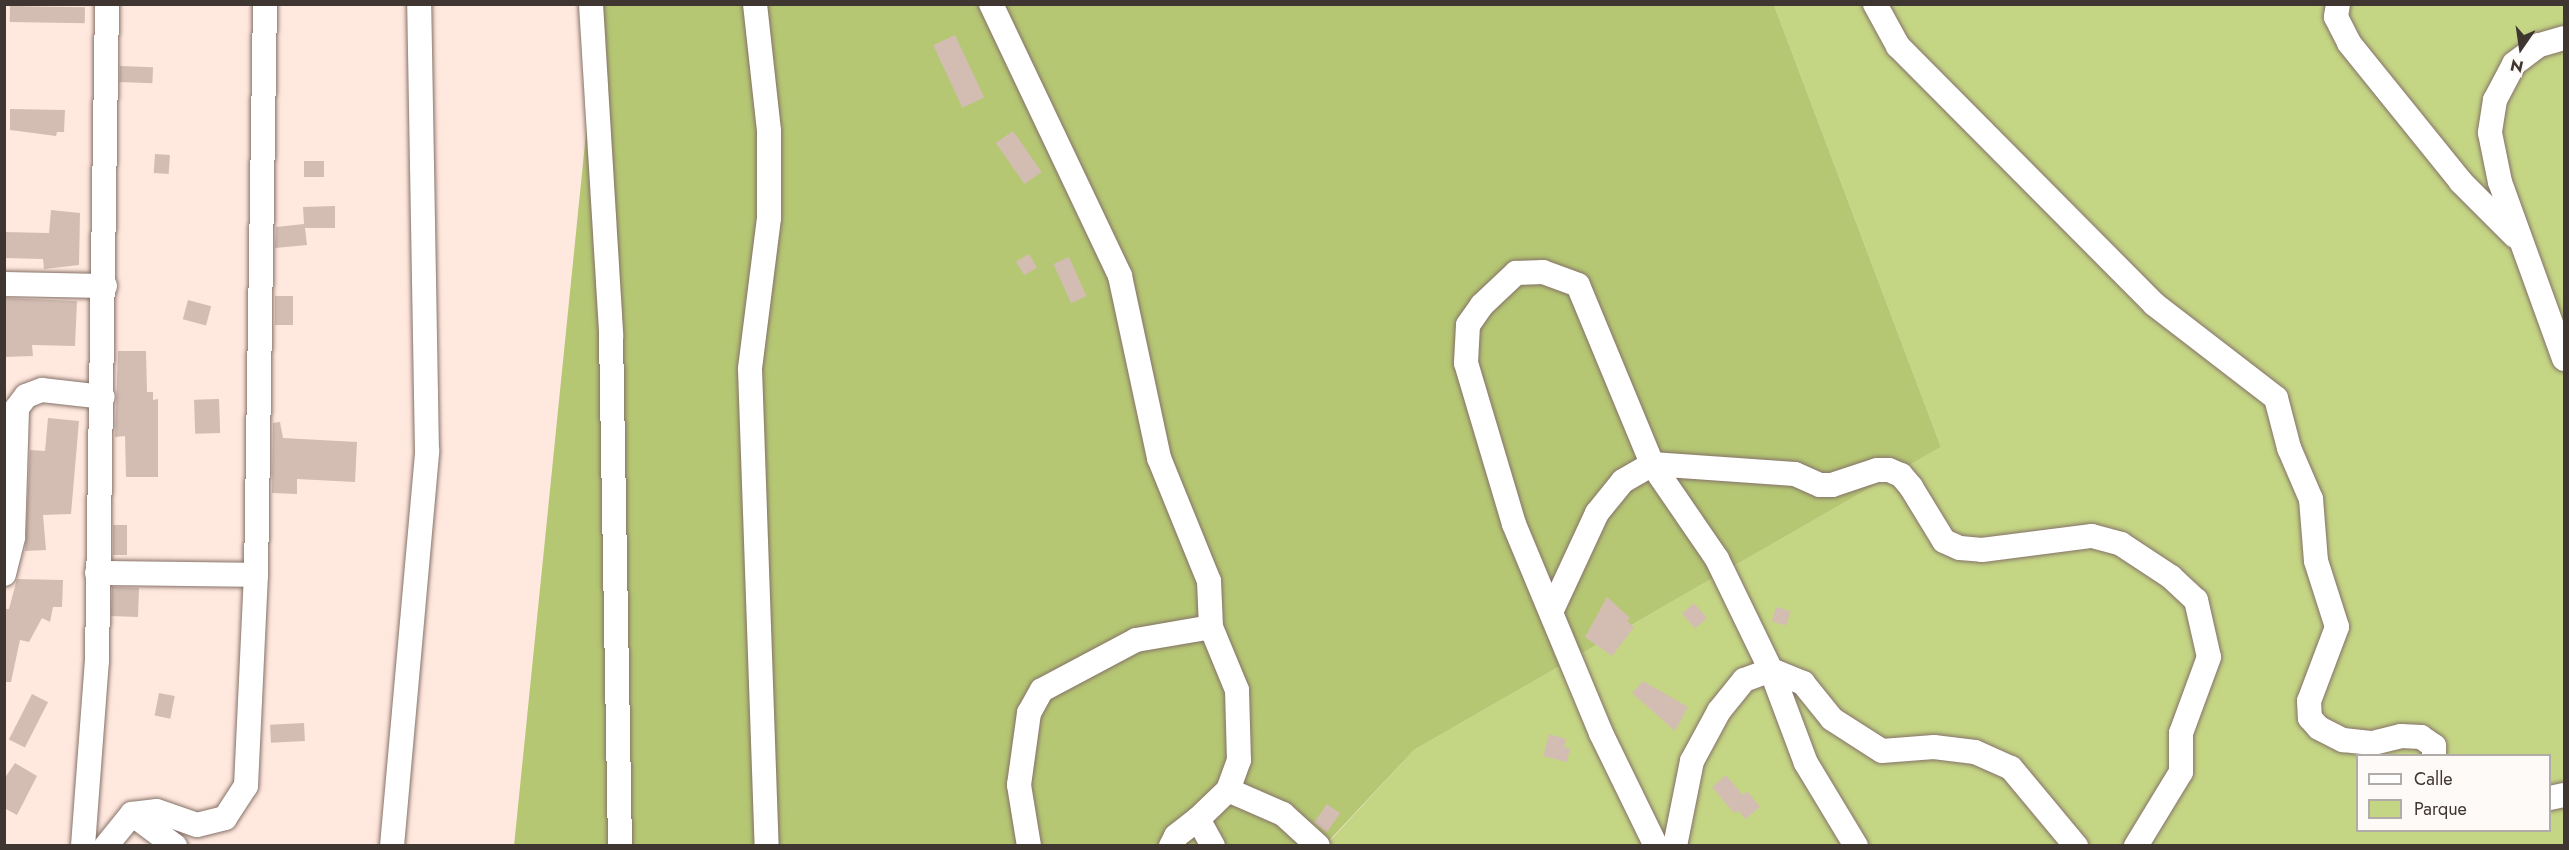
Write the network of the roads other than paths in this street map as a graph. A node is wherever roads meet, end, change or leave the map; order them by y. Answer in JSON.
{"nodes":[{"id":1,"x":107,"y":4,"type":"edge"},
{"id":2,"x":265,"y":4,"type":"edge"},
{"id":3,"x":419,"y":4,"type":"edge"},
{"id":4,"x":591,"y":4,"type":"edge"},
{"id":5,"x":755,"y":4,"type":"edge"},
{"id":6,"x":991,"y":4,"type":"edge"},
{"id":7,"x":1875,"y":4,"type":"edge"},
{"id":8,"x":2338,"y":4,"type":"edge"},
{"id":9,"x":2565,"y":38,"type":"edge"},
{"id":10,"x":2519,"y":240,"type":"junction"},
{"id":11,"x":4,"y":284,"type":"edge"},
{"id":12,"x":105,"y":286,"type":"junction"},
{"id":13,"x":2565,"y":359,"type":"edge"},
{"id":14,"x":103,"y":397,"type":"junction"},
{"id":15,"x":1652,"y":464,"type":"junction"},
{"id":16,"x":97,"y":573,"type":"junction"},
{"id":17,"x":4,"y":574,"type":"edge"},
{"id":18,"x":256,"y":575,"type":"junction"},
{"id":19,"x":1552,"y":610,"type":"junction"},
{"id":20,"x":1211,"y":627,"type":"junction"},
{"id":21,"x":1771,"y":670,"type":"junction"},
{"id":22,"x":2434,"y":754,"type":"edge"},
{"id":23,"x":1228,"y":790,"type":"junction"},
{"id":24,"x":132,"y":814,"type":"junction"},
{"id":25,"x":1198,"y":819,"type":"junction"},
{"id":26,"x":83,"y":846,"type":"edge"},
{"id":27,"x":106,"y":846,"type":"edge"},
{"id":28,"x":175,"y":846,"type":"edge"},
{"id":29,"x":392,"y":846,"type":"edge"},
{"id":30,"x":620,"y":846,"type":"edge"},
{"id":31,"x":767,"y":846,"type":"edge"},
{"id":32,"x":1029,"y":846,"type":"edge"},
{"id":33,"x":1172,"y":846,"type":"edge"},
{"id":34,"x":1213,"y":846,"type":"edge"},
{"id":35,"x":1318,"y":846,"type":"edge"},
{"id":36,"x":1656,"y":846,"type":"edge"},
{"id":37,"x":1675,"y":846,"type":"edge"},
{"id":38,"x":1856,"y":846,"type":"edge"},
{"id":39,"x":2076,"y":846,"type":"edge"},
{"id":40,"x":2136,"y":846,"type":"edge"}],
"edges":[{"from":1,"to":12,"type":"street"},
{"from":2,"to":18,"type":"street"},
{"from":3,"to":29,"type":"street"},
{"from":4,"to":30,"type":"street"},
{"from":5,"to":31,"type":"street"},
{"from":6,"to":20,"type":"street"},
{"from":7,"to":22,"type":"street"},
{"from":8,"to":10,"type":"street"},
{"from":9,"to":10,"type":"street"},
{"from":10,"to":13,"type":"street"},
{"from":11,"to":12,"type":"street"},
{"from":12,"to":14,"type":"street"},
{"from":14,"to":16,"type":"street"},
{"from":14,"to":17,"type":"street"},
{"from":15,"to":19,"type":"street"},
{"from":15,"to":19,"type":"street"},
{"from":15,"to":21,"type":"street"},
{"from":15,"to":40,"type":"street"},
{"from":16,"to":18,"type":"street"},
{"from":16,"to":26,"type":"street"},
{"from":18,"to":24,"type":"street"},
{"from":19,"to":36,"type":"street"},
{"from":20,"to":23,"type":"street"},
{"from":20,"to":32,"type":"street"},
{"from":21,"to":37,"type":"street"},
{"from":21,"to":38,"type":"street"},
{"from":21,"to":39,"type":"street"},
{"from":23,"to":25,"type":"street"},
{"from":23,"to":35,"type":"street"},
{"from":24,"to":27,"type":"street"},
{"from":24,"to":28,"type":"street"},
{"from":25,"to":33,"type":"street"},
{"from":25,"to":34,"type":"street"}]}
